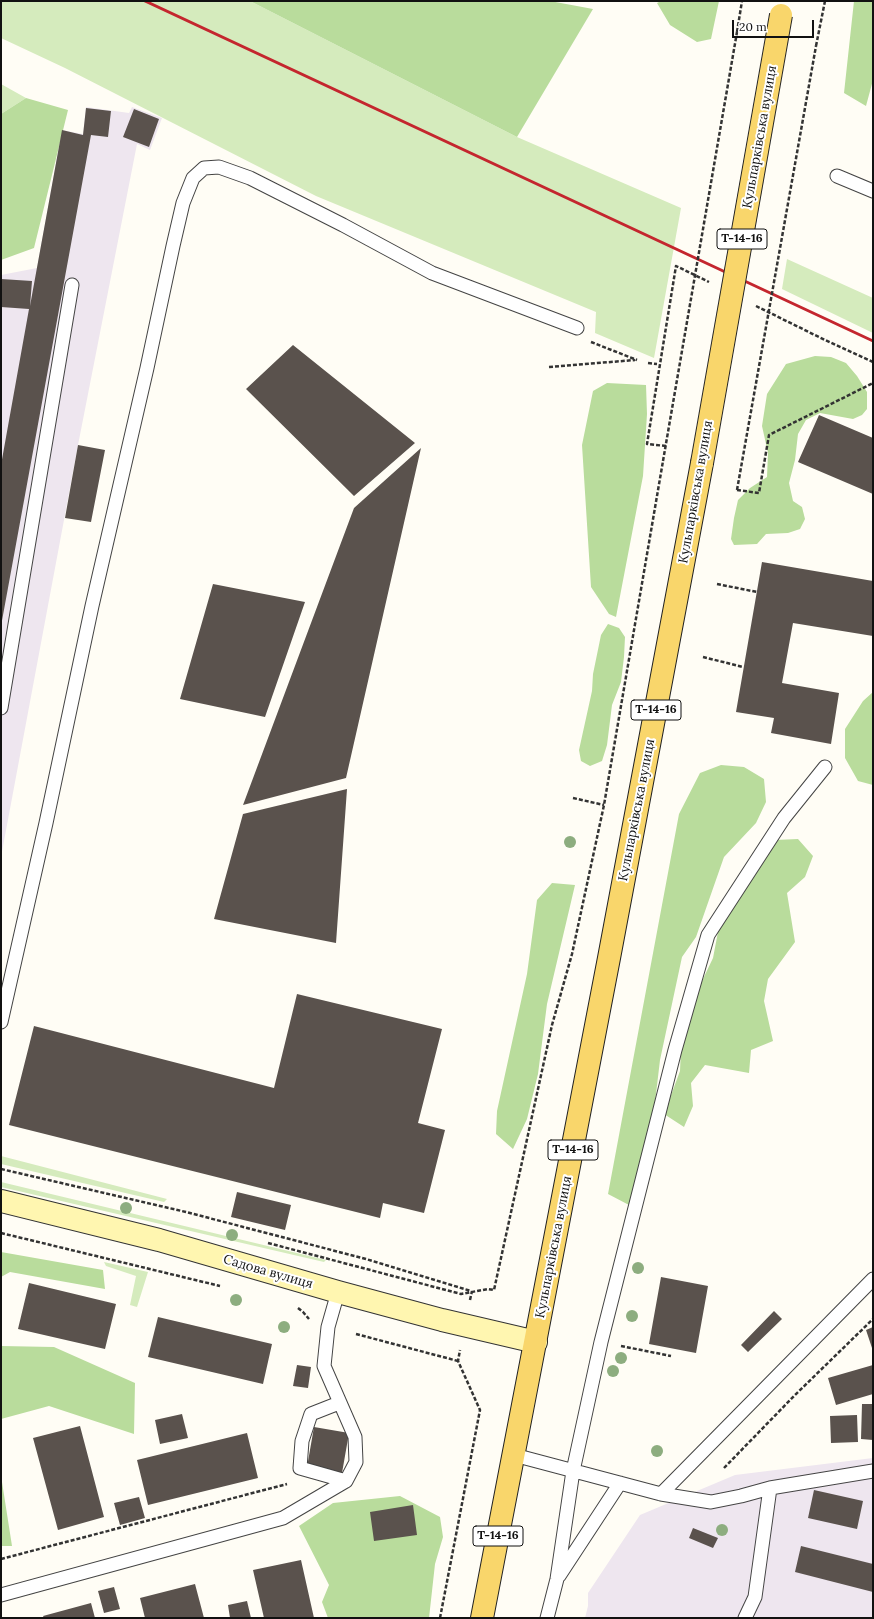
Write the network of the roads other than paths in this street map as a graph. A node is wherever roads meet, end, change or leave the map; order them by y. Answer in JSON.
{"nodes":[{"id":1,"x":782,"y":8,"type":"edge"},
{"id":2,"x":837,"y":176,"type":"dead end"},
{"id":3,"x":873,"y":191,"type":"edge"},
{"id":4,"x":72,"y":286,"type":"dead end"},
{"id":5,"x":577,"y":328,"type":"dead end"},
{"id":6,"x":1,"y":708,"type":"edge"},
{"id":7,"x":825,"y":767,"type":"dead end"},
{"id":8,"x":1,"y":1022,"type":"edge"},
{"id":9,"x":1,"y":1201,"type":"edge"},
{"id":10,"x":873,"y":1279,"type":"edge"},
{"id":11,"x":338,"y":1292,"type":"junction"},
{"id":12,"x":536,"y":1342,"type":"junction"},
{"id":13,"x":339,"y":1403,"type":"junction"},
{"id":14,"x":514,"y":1454,"type":"junction"},
{"id":15,"x":573,"y":1471,"type":"junction"},
{"id":16,"x":873,"y":1471,"type":"edge"},
{"id":17,"x":346,"y":1481,"type":"junction"},
{"id":18,"x":620,"y":1483,"type":"junction"},
{"id":19,"x":770,"y":1488,"type":"junction"},
{"id":20,"x":661,"y":1494,"type":"junction"},
{"id":21,"x":556,"y":1579,"type":"junction"},
{"id":22,"x":1,"y":1595,"type":"edge"},
{"id":23,"x":482,"y":1618,"type":"edge"},
{"id":24,"x":548,"y":1618,"type":"edge"},
{"id":25,"x":745,"y":1618,"type":"edge"}],
"edges":[{"from":1,"to":12,"type":"main road","name":"Кульпарківська вулиця","number":"Т-14-16","bridge":true},
{"from":2,"to":3,"type":"lane"},
{"from":4,"to":6,"type":"lane"},
{"from":5,"to":8,"type":"lane"},
{"from":7,"to":15,"type":"lane"},
{"from":9,"to":11,"type":"street","name":"Садова вулиця"},
{"from":10,"to":20,"type":"lane"},
{"from":11,"to":12,"type":"street","name":"Садова вулиця"},
{"from":11,"to":13,"type":"lane"},
{"from":12,"to":14,"type":"main road","name":"Кульпарківська вулиця","number":"Т-14-16"},
{"from":13,"to":17,"type":"lane"},
{"from":13,"to":17,"type":"lane"},
{"from":14,"to":15,"type":"lane"},
{"from":14,"to":23,"type":"main road","name":"Кульпарківська вулиця","number":"Т-14-16"},
{"from":15,"to":18,"type":"lane"},
{"from":15,"to":21,"type":"lane"},
{"from":16,"to":19,"type":"lane"},
{"from":17,"to":22,"type":"lane"},
{"from":18,"to":20,"type":"lane"},
{"from":18,"to":21,"type":"lane"},
{"from":19,"to":20,"type":"lane"},
{"from":19,"to":25,"type":"lane"},
{"from":21,"to":24,"type":"lane"}]}
